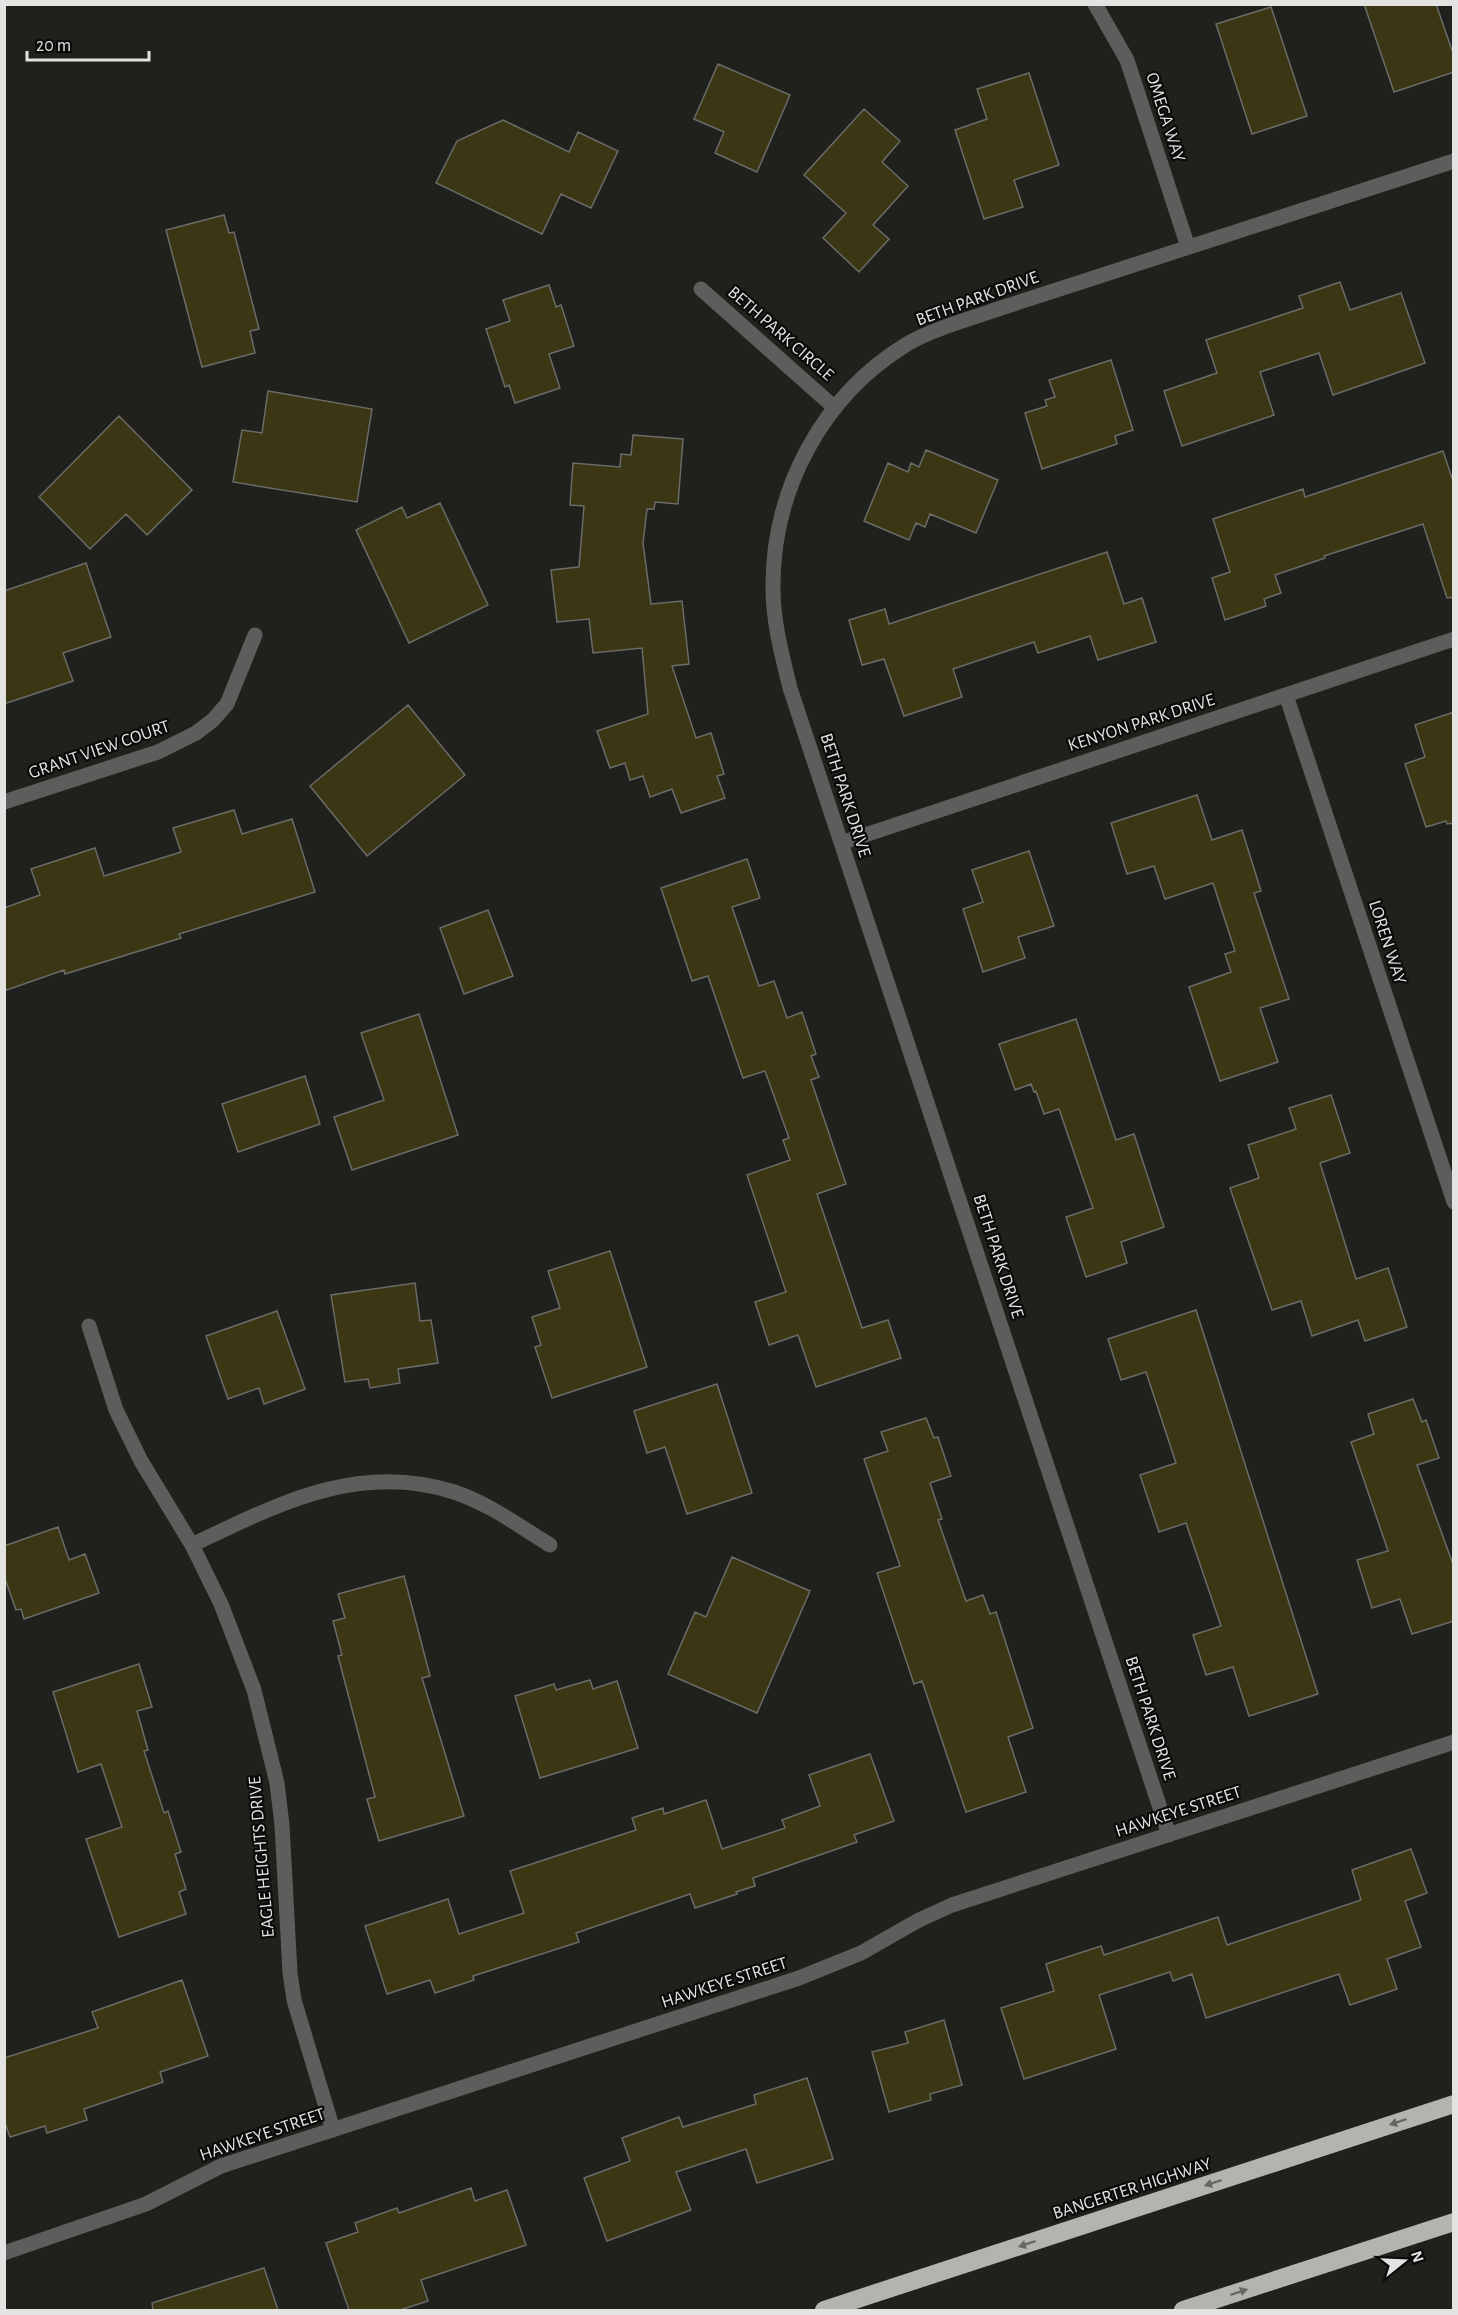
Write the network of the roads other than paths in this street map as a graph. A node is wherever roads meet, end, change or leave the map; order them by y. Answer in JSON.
{"nodes":[{"id":1,"x":1095,"y":4,"type":"edge"},
{"id":2,"x":1454,"y":161,"type":"edge"},
{"id":3,"x":1188,"y":247,"type":"junction"},
{"id":4,"x":701,"y":288,"type":"dead end"},
{"id":5,"x":835,"y":408,"type":"junction"},
{"id":6,"x":255,"y":635,"type":"dead end"},
{"id":7,"x":1454,"y":639,"type":"edge"},
{"id":8,"x":1286,"y":695,"type":"junction"},
{"id":9,"x":4,"y":802,"type":"edge"},
{"id":10,"x":841,"y":843,"type":"junction"},
{"id":11,"x":1454,"y":1202,"type":"edge"},
{"id":12,"x":89,"y":1326,"type":"dead end"},
{"id":13,"x":192,"y":1545,"type":"junction"},
{"id":14,"x":550,"y":1545,"type":"dead end"},
{"id":15,"x":1454,"y":1742,"type":"edge"},
{"id":16,"x":1169,"y":1834,"type":"junction"},
{"id":17,"x":1454,"y":2104,"type":"edge"},
{"id":18,"x":333,"y":2130,"type":"junction"},
{"id":19,"x":1454,"y":2222,"type":"edge"},
{"id":20,"x":4,"y":2253,"type":"edge"},
{"id":21,"x":824,"y":2310,"type":"edge"},
{"id":22,"x":1183,"y":2310,"type":"edge"}],
"edges":[{"from":1,"to":3,"type":"street","name":"OMEGA WAY"},
{"from":2,"to":3,"type":"street","name":"BETH PARK DRIVE"},
{"from":3,"to":5,"type":"street","name":"BETH PARK DRIVE"},
{"from":4,"to":5,"type":"street","name":"BETH PARK CIRCLE"},
{"from":5,"to":10,"type":"street","name":"BETH PARK DRIVE"},
{"from":6,"to":9,"type":"street","name":"GRANT VIEW COURT"},
{"from":7,"to":8,"type":"street","name":"KENYON PARK DRIVE"},
{"from":8,"to":10,"type":"street","name":"KENYON PARK DRIVE"},
{"from":8,"to":11,"type":"street","name":"LOREN WAY"},
{"from":10,"to":16,"type":"street","name":"BETH PARK DRIVE"},
{"from":12,"to":13,"type":"street","name":"EAGLE HEIGHTS DRIVE"},
{"from":13,"to":14,"type":"street"},
{"from":13,"to":18,"type":"street","name":"EAGLE HEIGHTS DRIVE"},
{"from":15,"to":16,"type":"street","name":"HAWKEYE STREET"},
{"from":16,"to":18,"type":"street","name":"HAWKEYE STREET"},
{"from":17,"to":21,"type":"highway","name":"BANGERTER HIGHWAY","one_way":true},
{"from":18,"to":20,"type":"street","name":"HAWKEYE STREET"},
{"from":22,"to":19,"type":"highway","one_way":true}]}
